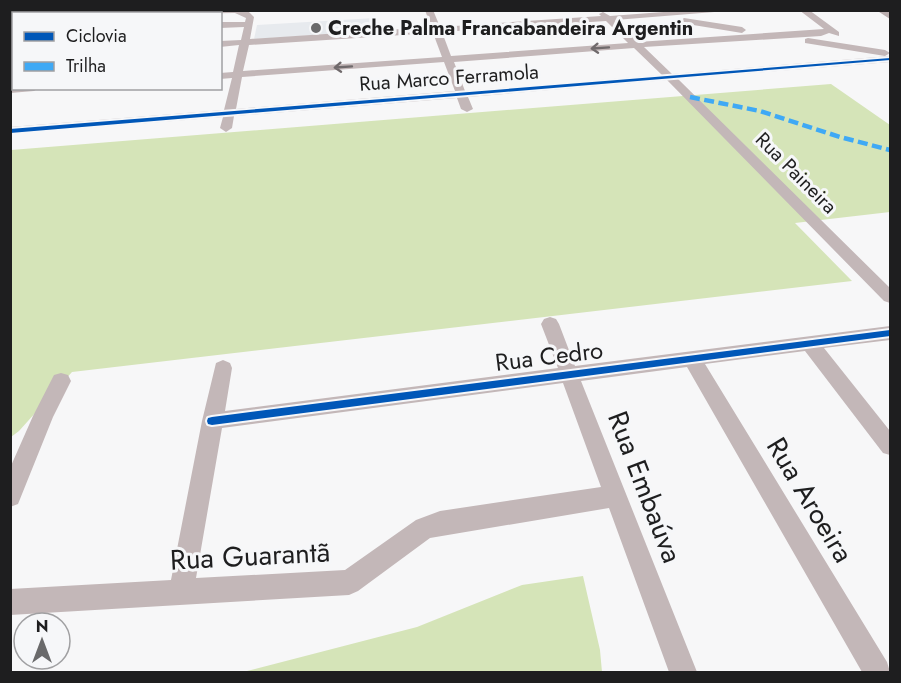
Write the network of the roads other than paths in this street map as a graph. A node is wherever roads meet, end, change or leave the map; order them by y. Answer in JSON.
{"nodes":[{"id":1,"x":429,"y":10,"type":"edge"},
{"id":2,"x":600,"y":10,"type":"edge"},
{"id":3,"x":614,"y":10,"type":"edge"},
{"id":4,"x":735,"y":10,"type":"edge"},
{"id":5,"x":803,"y":10,"type":"edge"},
{"id":6,"x":881,"y":10,"type":"edge"},
{"id":7,"x":179,"y":12,"type":"edge"},
{"id":8,"x":226,"y":12,"type":"edge"},
{"id":9,"x":652,"y":13,"type":"edge"},
{"id":10,"x":679,"y":14,"type":"junction"},
{"id":11,"x":891,"y":16,"type":"edge"},
{"id":12,"x":607,"y":19,"type":"junction"},
{"id":13,"x":248,"y":24,"type":"junction"},
{"id":14,"x":222,"y":25,"type":"edge"},
{"id":15,"x":748,"y":25,"type":"dead end"},
{"id":16,"x":760,"y":26,"type":"dead end"},
{"id":17,"x":435,"y":30,"type":"junction"},
{"id":18,"x":830,"y":30,"type":"junction"},
{"id":19,"x":740,"y":33,"type":"junction"},
{"id":20,"x":806,"y":33,"type":"junction"},
{"id":21,"x":773,"y":35,"type":"junction"},
{"id":22,"x":848,"y":40,"type":"junction"},
{"id":23,"x":244,"y":42,"type":"junction"},
{"id":24,"x":222,"y":44,"type":"edge"},
{"id":25,"x":635,"y":45,"type":"junction"},
{"id":26,"x":891,"y":46,"type":"edge"},
{"id":27,"x":891,"y":54,"type":"edge"},
{"id":28,"x":891,"y":59,"type":"edge"},
{"id":29,"x":447,"y":60,"type":"junction"},
{"id":30,"x":237,"y":75,"type":"junction"},
{"id":31,"x":222,"y":76,"type":"edge"},
{"id":32,"x":672,"y":79,"type":"junction"},
{"id":33,"x":461,"y":95,"type":"junction"},
{"id":34,"x":467,"y":109,"type":"dead end"},
{"id":35,"x":229,"y":112,"type":"junction"},
{"id":36,"x":226,"y":128,"type":"dead end"},
{"id":37,"x":10,"y":131,"type":"edge"},
{"id":38,"x":891,"y":297,"type":"edge"},
{"id":39,"x":550,"y":324,"type":"dead end"},
{"id":40,"x":891,"y":333,"type":"edge"},
{"id":41,"x":809,"y":343,"type":"junction"},
{"id":42,"x":691,"y":358,"type":"junction"},
{"id":43,"x":224,"y":368,"type":"dead end"},
{"id":44,"x":569,"y":373,"type":"junction"},
{"id":45,"x":61,"y":381,"type":"dead end"},
{"id":46,"x":212,"y":421,"type":"junction"},
{"id":47,"x":891,"y":446,"type":"edge"},
{"id":48,"x":10,"y":496,"type":"edge"},
{"id":49,"x":617,"y":496,"type":"junction"},
{"id":50,"x":181,"y":591,"type":"junction"},
{"id":51,"x":10,"y":602,"type":"edge"},
{"id":52,"x":683,"y":672,"type":"edge"},
{"id":53,"x":877,"y":672,"type":"edge"}],
"edges":[{"from":1,"to":17,"type":"street"},
{"from":2,"to":12,"type":"street","name":"Rua Paineira"},
{"from":3,"to":9,"type":"street"},
{"from":4,"to":10,"type":"street"},
{"from":5,"to":18,"type":"street"},
{"from":6,"to":11,"type":"main road"},
{"from":7,"to":8,"type":"street"},
{"from":8,"to":13,"type":"street"},
{"from":9,"to":10,"type":"street"},
{"from":9,"to":12,"type":"street"},
{"from":9,"to":19,"type":"street"},
{"from":10,"to":15,"type":"street"},
{"from":12,"to":17,"type":"street"},
{"from":12,"to":25,"type":"street","name":"Rua Paineira"},
{"from":13,"to":14,"type":"street"},
{"from":13,"to":23,"type":"street"},
{"from":16,"to":20,"type":"street"},
{"from":17,"to":23,"type":"street"},
{"from":17,"to":29,"type":"street"},
{"from":18,"to":20,"type":"street"},
{"from":18,"to":22,"type":"street"},
{"from":19,"to":21,"type":"street"},
{"from":19,"to":25,"type":"street"},
{"from":20,"to":21,"type":"street"},
{"from":20,"to":22,"type":"street"},
{"from":21,"to":27,"type":"street"},
{"from":22,"to":26,"type":"street"},
{"from":23,"to":24,"type":"street"},
{"from":23,"to":30,"type":"street"},
{"from":25,"to":29,"type":"street","one_way":true},
{"from":25,"to":32,"type":"street","name":"Rua Paineira"},
{"from":28,"to":32,"type":"street","name":"Rua Marco Ferramola"},
{"from":29,"to":30,"type":"street","one_way":true},
{"from":29,"to":33,"type":"street"},
{"from":30,"to":31,"type":"street"},
{"from":30,"to":35,"type":"street"},
{"from":32,"to":33,"type":"street","name":"Rua Marco Ferramola"},
{"from":32,"to":38,"type":"street","name":"Rua Paineira"},
{"from":33,"to":34,"type":"street"},
{"from":33,"to":35,"type":"street","name":"Rua Marco Ferramola"},
{"from":35,"to":36,"type":"street"},
{"from":35,"to":37,"type":"street","name":"Rua Marco Ferramola"},
{"from":39,"to":44,"type":"street","name":"Rua Embaúva"},
{"from":40,"to":41,"type":"street","name":"Rua Cedro"},
{"from":41,"to":42,"type":"street","name":"Rua Cedro"},
{"from":41,"to":47,"type":"street"},
{"from":42,"to":44,"type":"street","name":"Rua Cedro"},
{"from":42,"to":53,"type":"street","name":"Rua Aroeira"},
{"from":43,"to":46,"type":"street"},
{"from":44,"to":46,"type":"street","name":"Rua Cedro"},
{"from":44,"to":49,"type":"street","name":"Rua Embaúva"},
{"from":45,"to":48,"type":"street"},
{"from":46,"to":50,"type":"street"},
{"from":49,"to":50,"type":"street","name":"Rua Guarantã"},
{"from":49,"to":52,"type":"street","name":"Rua Embaúva"},
{"from":50,"to":51,"type":"street","name":"Rua Guarantã"}]}
